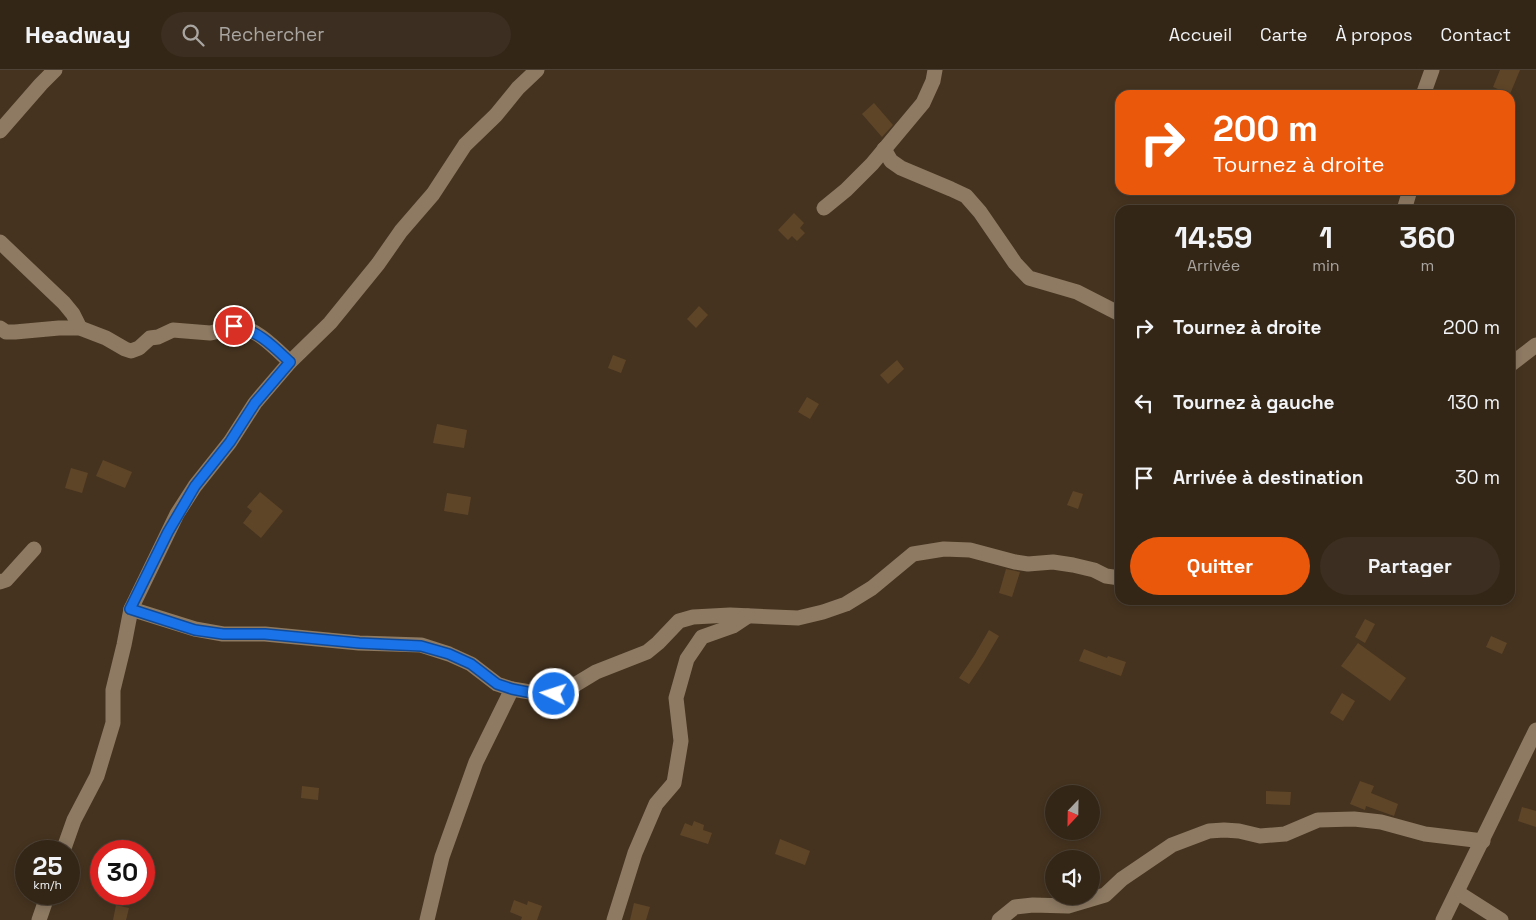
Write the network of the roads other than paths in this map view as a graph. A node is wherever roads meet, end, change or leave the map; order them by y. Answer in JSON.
{"nodes":[{"id":1,"x":55,"y":70,"type":"edge"},
{"id":2,"x":537,"y":70,"type":"edge"},
{"id":3,"x":935,"y":70,"type":"edge"},
{"id":4,"x":1432,"y":70,"type":"edge"},
{"id":5,"x":1425,"y":90,"type":"edge"},
{"id":6,"x":0,"y":131,"type":"edge"},
{"id":7,"x":884,"y":150,"type":"junction"},
{"id":8,"x":824,"y":208,"type":"dead end"},
{"id":9,"x":0,"y":242,"type":"edge"},
{"id":10,"x":1115,"y":311,"type":"edge"},
{"id":11,"x":0,"y":328,"type":"edge"},
{"id":12,"x":80,"y":328,"type":"junction"},
{"id":13,"x":1536,"y":345,"type":"edge"},
{"id":14,"x":1515,"y":361,"type":"edge"},
{"id":15,"x":290,"y":362,"type":"junction"},
{"id":16,"x":34,"y":549,"type":"dead end"},
{"id":17,"x":1115,"y":577,"type":"edge"},
{"id":18,"x":0,"y":582,"type":"edge"},
{"id":19,"x":130,"y":609,"type":"junction"},
{"id":20,"x":748,"y":616,"type":"junction"},
{"id":21,"x":512,"y":689,"type":"junction"},
{"id":22,"x":1536,"y":730,"type":"edge"},
{"id":23,"x":67,"y":840,"type":"edge"},
{"id":24,"x":1483,"y":841,"type":"junction"},
{"id":25,"x":1457,"y":892,"type":"junction"},
{"id":26,"x":44,"y":905,"type":"edge"},
{"id":27,"x":39,"y":920,"type":"edge"},
{"id":28,"x":427,"y":920,"type":"edge"},
{"id":29,"x":614,"y":920,"type":"edge"},
{"id":30,"x":999,"y":920,"type":"edge"},
{"id":31,"x":1443,"y":920,"type":"edge"},
{"id":32,"x":1501,"y":920,"type":"edge"}],
"edges":[{"from":1,"to":6,"type":"street"},
{"from":2,"to":15,"type":"street"},
{"from":3,"to":7,"type":"street"},
{"from":4,"to":5,"type":"street"},
{"from":7,"to":8,"type":"street"},
{"from":7,"to":10,"type":"street"},
{"from":9,"to":12,"type":"street"},
{"from":11,"to":12,"type":"street"},
{"from":12,"to":15,"type":"street"},
{"from":13,"to":14,"type":"street"},
{"from":15,"to":19,"type":"street"},
{"from":16,"to":18,"type":"street"},
{"from":17,"to":20,"type":"street"},
{"from":19,"to":21,"type":"street"},
{"from":19,"to":23,"type":"street"},
{"from":20,"to":21,"type":"street"},
{"from":20,"to":29,"type":"street"},
{"from":21,"to":28,"type":"street"},
{"from":22,"to":24,"type":"street"},
{"from":24,"to":25,"type":"street"},
{"from":24,"to":30,"type":"street"},
{"from":25,"to":31,"type":"street"},
{"from":25,"to":32,"type":"street"},
{"from":26,"to":27,"type":"street"}]}
